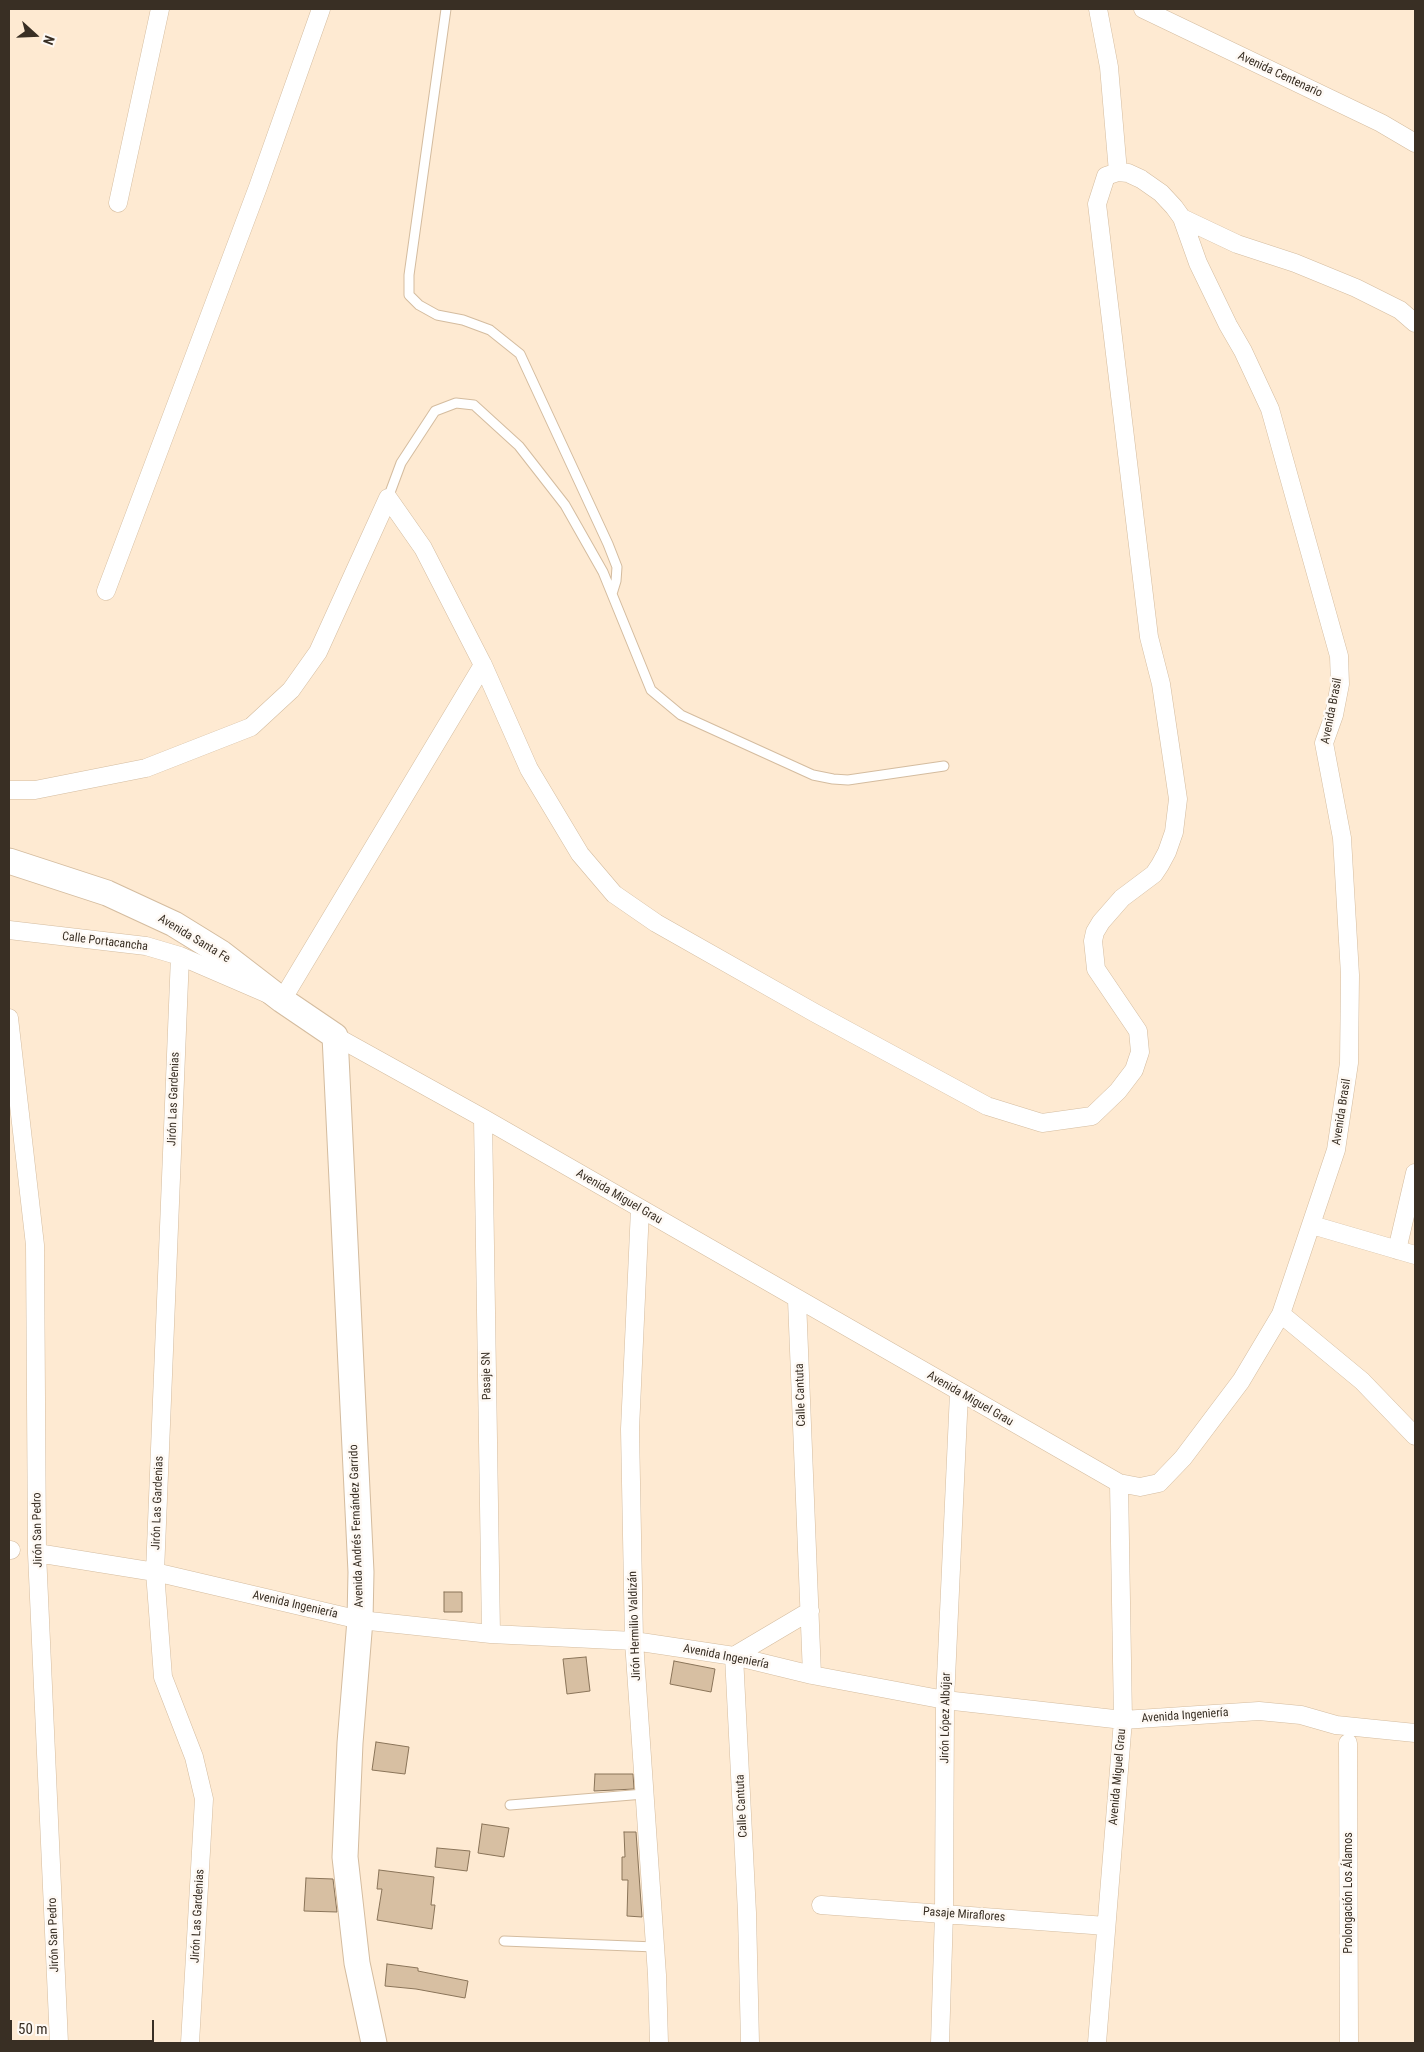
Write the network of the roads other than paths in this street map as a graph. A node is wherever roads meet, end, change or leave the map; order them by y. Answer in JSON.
{"nodes":[{"id":1,"x":160,"y":9,"type":"edge"},
{"id":2,"x":321,"y":9,"type":"edge"},
{"id":3,"x":446,"y":9,"type":"edge"},
{"id":4,"x":1098,"y":9,"type":"edge"},
{"id":5,"x":1154,"y":11,"type":"edge"},
{"id":6,"x":1415,"y":143,"type":"edge"},
{"id":7,"x":1118,"y":172,"type":"junction"},
{"id":8,"x":118,"y":203,"type":"dead end"},
{"id":9,"x":1182,"y":218,"type":"junction"},
{"id":10,"x":1415,"y":323,"type":"edge"},
{"id":11,"x":388,"y":498,"type":"junction"},
{"id":12,"x":106,"y":590,"type":"dead end"},
{"id":13,"x":612,"y":594,"type":"junction"},
{"id":14,"x":482,"y":665,"type":"junction"},
{"id":15,"x":944,"y":766,"type":"dead end"},
{"id":16,"x":9,"y":790,"type":"edge"},
{"id":17,"x":9,"y":861,"type":"edge"},
{"id":18,"x":9,"y":930,"type":"edge"},
{"id":19,"x":180,"y":956,"type":"junction"},
{"id":20,"x":282,"y":1000,"type":"junction"},
{"id":21,"x":9,"y":1018,"type":"edge"},
{"id":22,"x":335,"y":1036,"type":"junction"},
{"id":23,"x":483,"y":1118,"type":"junction"},
{"id":24,"x":1415,"y":1173,"type":"edge"},
{"id":25,"x":640,"y":1209,"type":"junction"},
{"id":26,"x":1312,"y":1225,"type":"junction"},
{"id":27,"x":1397,"y":1250,"type":"junction"},
{"id":28,"x":1415,"y":1255,"type":"edge"},
{"id":29,"x":797,"y":1300,"type":"junction"},
{"id":30,"x":1281,"y":1314,"type":"junction"},
{"id":31,"x":960,"y":1393,"type":"junction"},
{"id":32,"x":1415,"y":1436,"type":"edge"},
{"id":33,"x":1119,"y":1483,"type":"junction"},
{"id":34,"x":37,"y":1553,"type":"junction"},
{"id":35,"x":156,"y":1572,"type":"junction"},
{"id":36,"x":810,"y":1611,"type":"junction"},
{"id":37,"x":360,"y":1620,"type":"junction"},
{"id":38,"x":491,"y":1634,"type":"junction"},
{"id":39,"x":634,"y":1641,"type":"junction"},
{"id":40,"x":734,"y":1656,"type":"junction"},
{"id":41,"x":812,"y":1675,"type":"junction"},
{"id":42,"x":945,"y":1700,"type":"junction"},
{"id":43,"x":1123,"y":1720,"type":"junction"},
{"id":44,"x":1415,"y":1733,"type":"edge"},
{"id":45,"x":1348,"y":1743,"type":"dead end"},
{"id":46,"x":644,"y":1794,"type":"junction"},
{"id":47,"x":510,"y":1805,"type":"dead end"},
{"id":48,"x":821,"y":1905,"type":"dead end"},
{"id":49,"x":944,"y":1913,"type":"junction"},
{"id":50,"x":1106,"y":1926,"type":"junction"},
{"id":51,"x":504,"y":1941,"type":"dead end"},
{"id":52,"x":655,"y":1947,"type":"junction"},
{"id":53,"x":59,"y":2043,"type":"edge"},
{"id":54,"x":190,"y":2043,"type":"edge"},
{"id":55,"x":374,"y":2043,"type":"edge"},
{"id":56,"x":659,"y":2043,"type":"edge"},
{"id":57,"x":750,"y":2043,"type":"edge"},
{"id":58,"x":940,"y":2043,"type":"edge"},
{"id":59,"x":1097,"y":2043,"type":"edge"},
{"id":60,"x":1349,"y":2043,"type":"edge"}],
"edges":[{"from":1,"to":8,"type":"street"},
{"from":2,"to":12,"type":"street"},
{"from":3,"to":13,"type":"lane"},
{"from":4,"to":7,"type":"street"},
{"from":5,"to":6,"type":"street","name":"Avenida Centenario"},
{"from":7,"to":9,"type":"street"},
{"from":7,"to":14,"type":"street"},
{"from":9,"to":10,"type":"street"},
{"from":9,"to":26,"type":"street","name":"Avenida Brasil"},
{"from":11,"to":13,"type":"lane"},
{"from":11,"to":14,"type":"street"},
{"from":11,"to":16,"type":"street"},
{"from":13,"to":15,"type":"lane"},
{"from":14,"to":20,"type":"street"},
{"from":17,"to":20,"type":"street","name":"Avenida Santa Fe"},
{"from":18,"to":19,"type":"street","name":"Calle Portacancha"},
{"from":19,"to":20,"type":"street","name":"Calle Portacancha"},
{"from":19,"to":35,"type":"street","name":"Jirón Las Gardenias"},
{"from":20,"to":22,"type":"street","name":"Avenida Santa Fe"},
{"from":21,"to":34,"type":"street","name":"Jirón San Pedro"},
{"from":22,"to":23,"type":"street","name":"Avenida Miguel Grau"},
{"from":22,"to":37,"type":"street","name":"Avenida Andrés Fernández Garrido"},
{"from":23,"to":25,"type":"street","name":"Avenida Miguel Grau"},
{"from":23,"to":38,"type":"street","name":"Pasaje SN"},
{"from":24,"to":27,"type":"street"},
{"from":25,"to":29,"type":"street","name":"Avenida Miguel Grau"},
{"from":25,"to":39,"type":"street","name":"Jirón Hermilio Valdizán"},
{"from":26,"to":27,"type":"street"},
{"from":26,"to":30,"type":"street","name":"Avenida Brasil"},
{"from":27,"to":28,"type":"street"},
{"from":29,"to":31,"type":"street","name":"Avenida Miguel Grau"},
{"from":29,"to":36,"type":"street","name":"Calle Cantuta"},
{"from":30,"to":32,"type":"street"},
{"from":30,"to":33,"type":"street","name":"Avenida Brasil"},
{"from":31,"to":33,"type":"street","name":"Avenida Miguel Grau"},
{"from":31,"to":42,"type":"street","name":"Jirón López Albújar"},
{"from":33,"to":43,"type":"street","name":"Avenida Miguel Grau"},
{"from":34,"to":35,"type":"street","name":"Avenida Ingeniería"},
{"from":34,"to":53,"type":"street","name":"Jirón San Pedro"},
{"from":35,"to":37,"type":"street","name":"Avenida Ingeniería"},
{"from":35,"to":54,"type":"street","name":"Jirón Las Gardenias"},
{"from":36,"to":40,"type":"street"},
{"from":36,"to":41,"type":"street","name":"Calle Cantuta"},
{"from":37,"to":38,"type":"street","name":"Avenida Ingeniería"},
{"from":37,"to":55,"type":"street","name":"Avenida Andrés Fernández Garrido"},
{"from":38,"to":39,"type":"street","name":"Avenida Ingeniería"},
{"from":39,"to":40,"type":"street","name":"Avenida Ingeniería"},
{"from":39,"to":46,"type":"street","name":"Jirón Hermilio Valdizán"},
{"from":40,"to":41,"type":"street","name":"Avenida Ingeniería"},
{"from":40,"to":57,"type":"street","name":"Calle Cantuta"},
{"from":41,"to":42,"type":"street","name":"Avenida Ingeniería"},
{"from":42,"to":43,"type":"street","name":"Avenida Ingeniería"},
{"from":42,"to":49,"type":"street","name":"Jirón López Albújar"},
{"from":43,"to":44,"type":"street","name":"Avenida Ingeniería"},
{"from":43,"to":50,"type":"street","name":"Avenida Miguel Grau"},
{"from":45,"to":60,"type":"street","name":"Prolongación Los Álamos"},
{"from":46,"to":47,"type":"lane"},
{"from":46,"to":52,"type":"street","name":"Jirón Hermilio Valdizán"},
{"from":48,"to":49,"type":"street","name":"Pasaje Miraflores"},
{"from":49,"to":50,"type":"street","name":"Pasaje Miraflores"},
{"from":49,"to":58,"type":"street","name":"Jirón López Albújar"},
{"from":50,"to":59,"type":"street","name":"Avenida Miguel Grau"},
{"from":51,"to":52,"type":"lane"},
{"from":52,"to":56,"type":"street","name":"Jirón Hermilio Valdizán"}]}
